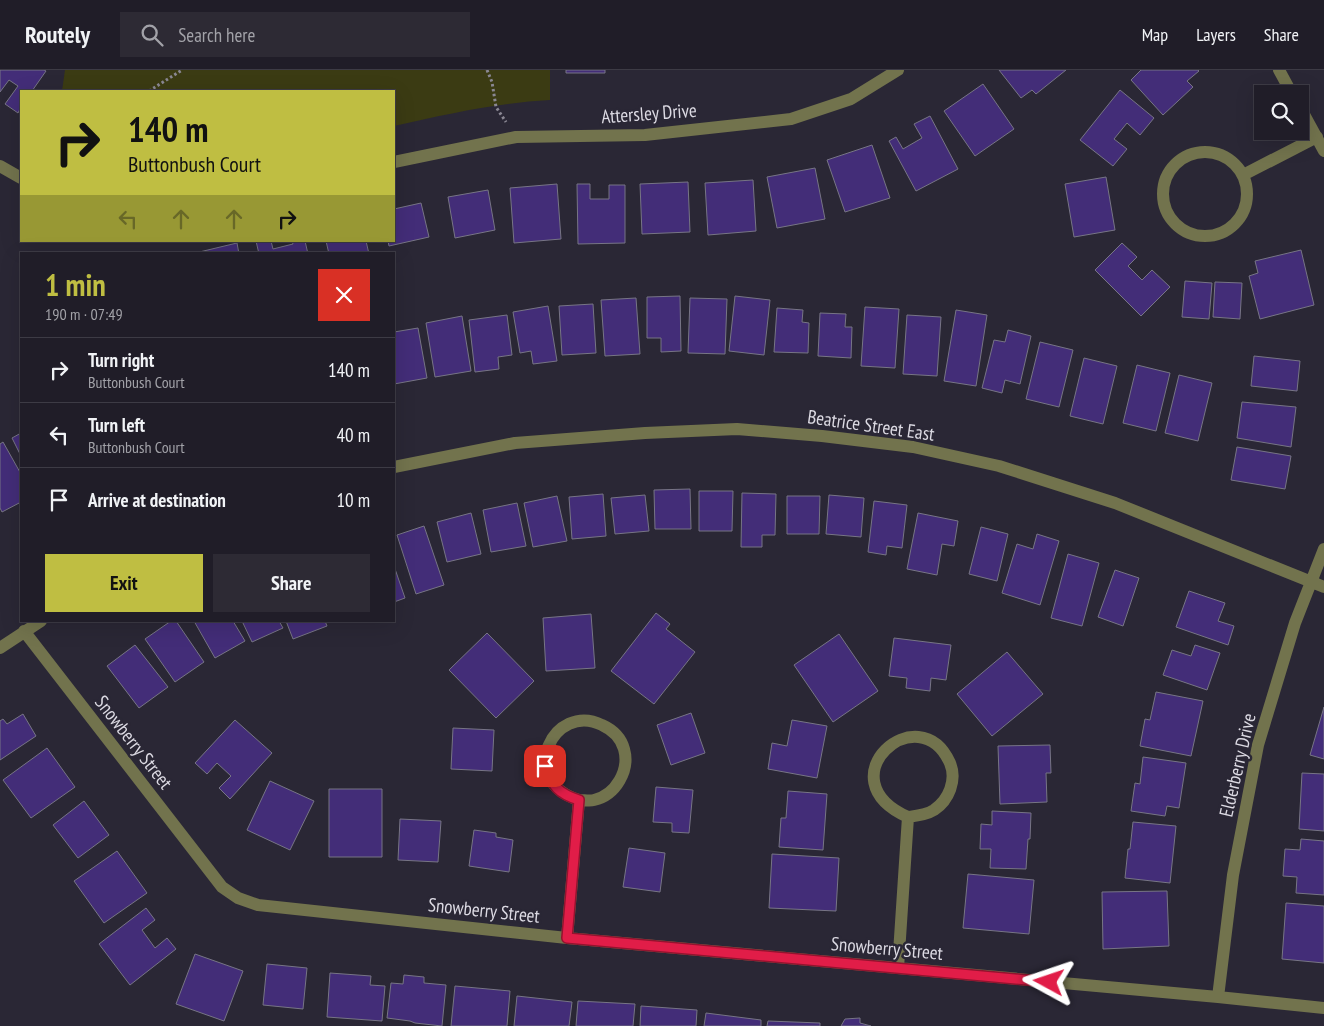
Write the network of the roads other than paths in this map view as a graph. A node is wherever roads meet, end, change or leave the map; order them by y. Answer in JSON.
{"nodes":[{"id":1,"x":898,"y":70,"type":"edge"},
{"id":2,"x":1279,"y":70,"type":"edge"},
{"id":3,"x":1287,"y":85,"type":"edge"},
{"id":4,"x":1309,"y":123,"type":"edge"},
{"id":5,"x":1317,"y":137,"type":"junction"},
{"id":6,"x":1324,"y":152,"type":"edge"},
{"id":7,"x":395,"y":162,"type":"edge"},
{"id":8,"x":0,"y":166,"type":"edge"},
{"id":9,"x":1243,"y":176,"type":"junction"},
{"id":10,"x":20,"y":177,"type":"edge"},
{"id":11,"x":395,"y":467,"type":"edge"},
{"id":12,"x":1324,"y":549,"type":"edge"},
{"id":13,"x":1310,"y":582,"type":"junction"},
{"id":14,"x":1324,"y":587,"type":"edge"},
{"id":15,"x":38,"y":622,"type":"edge"},
{"id":16,"x":24,"y":631,"type":"junction"},
{"id":17,"x":0,"y":648,"type":"edge"},
{"id":18,"x":579,"y":800,"type":"junction"},
{"id":19,"x":908,"y":817,"type":"junction"},
{"id":20,"x":567,"y":938,"type":"junction"},
{"id":21,"x":898,"y":968,"type":"junction"},
{"id":22,"x":1218,"y":997,"type":"junction"},
{"id":23,"x":1324,"y":1008,"type":"edge"}],
"edges":[{"from":1,"to":7,"type":"street","name":"Attersley Drive"},
{"from":2,"to":3,"type":"street"},
{"from":4,"to":5,"type":"street"},
{"from":5,"to":6,"type":"street"},
{"from":5,"to":9,"type":"street"},
{"from":8,"to":10,"type":"street"},
{"from":9,"to":9,"type":"street"},
{"from":11,"to":13,"type":"street","name":"Beatrice Street East"},
{"from":12,"to":13,"type":"street","name":"Elderberry Drive"},
{"from":13,"to":14,"type":"street","name":"Beatrice Street East"},
{"from":13,"to":22,"type":"street","name":"Elderberry Drive"},
{"from":15,"to":16,"type":"street"},
{"from":16,"to":17,"type":"street"},
{"from":16,"to":20,"type":"street","name":"Snowberry Street"},
{"from":18,"to":18,"type":"street"},
{"from":18,"to":20,"type":"street"},
{"from":19,"to":19,"type":"street"},
{"from":19,"to":21,"type":"street"},
{"from":20,"to":21,"type":"street","name":"Snowberry Street"},
{"from":21,"to":22,"type":"street","name":"Snowberry Street"},
{"from":22,"to":23,"type":"street","name":"Snowberry Street"}]}
